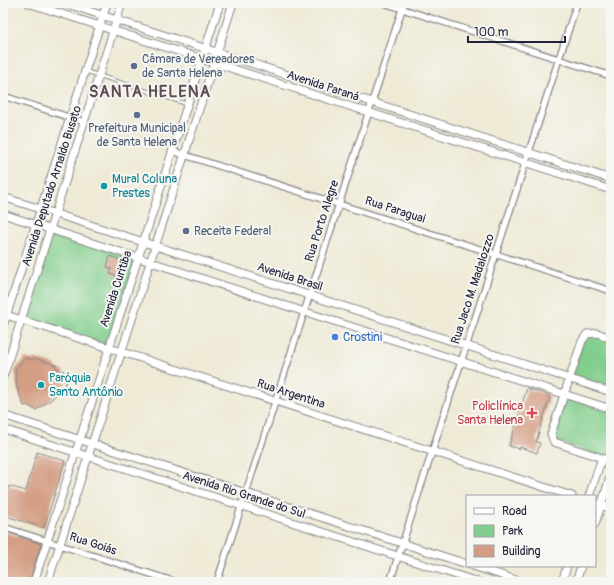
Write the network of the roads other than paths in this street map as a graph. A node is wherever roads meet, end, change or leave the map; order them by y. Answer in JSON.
{"nodes":[{"id":1,"x":31,"y":3,"type":"edge"},
{"id":2,"x":64,"y":3,"type":"edge"},
{"id":3,"x":107,"y":3,"type":"edge"},
{"id":4,"x":122,"y":3,"type":"edge"},
{"id":5,"x":220,"y":3,"type":"edge"},
{"id":6,"x":233,"y":3,"type":"edge"},
{"id":7,"x":384,"y":3,"type":"edge"},
{"id":8,"x":577,"y":3,"type":"edge"},
{"id":9,"x":403,"y":6,"type":"edge"},
{"id":10,"x":103,"y":16,"type":"junction"},
{"id":11,"x":117,"y":20,"type":"junction"},
{"id":12,"x":100,"y":26,"type":"junction"},
{"id":13,"x":114,"y":30,"type":"junction"},
{"id":14,"x":157,"y":33,"type":"junction"},
{"id":15,"x":154,"y":43,"type":"junction"},
{"id":16,"x":205,"y":48,"type":"junction"},
{"id":17,"x":217,"y":52,"type":"junction"},
{"id":18,"x":202,"y":59,"type":"junction"},
{"id":19,"x":558,"y":59,"type":"junction"},
{"id":20,"x":214,"y":63,"type":"junction"},
{"id":21,"x":274,"y":70,"type":"junction"},
{"id":22,"x":85,"y":71,"type":"junction"},
{"id":23,"x":99,"y":76,"type":"junction"},
{"id":24,"x":611,"y":76,"type":"edge"},
{"id":25,"x":271,"y":81,"type":"junction"},
{"id":26,"x":3,"y":96,"type":"edge"},
{"id":27,"x":372,"y":102,"type":"junction"},
{"id":28,"x":187,"y":104,"type":"junction"},
{"id":29,"x":368,"y":112,"type":"junction"},
{"id":30,"x":70,"y":118,"type":"junction"},
{"id":31,"x":84,"y":122,"type":"junction"},
{"id":32,"x":172,"y":150,"type":"junction"},
{"id":33,"x":528,"y":152,"type":"junction"},
{"id":34,"x":184,"y":154,"type":"junction"},
{"id":35,"x":525,"y":162,"type":"junction"},
{"id":36,"x":611,"y":179,"type":"edge"},
{"id":37,"x":611,"y":190,"type":"edge"},
{"id":38,"x":3,"y":197,"type":"edge"},
{"id":39,"x":339,"y":204,"type":"junction"},
{"id":40,"x":41,"y":209,"type":"junction"},
{"id":41,"x":55,"y":213,"type":"junction"},
{"id":42,"x":3,"y":214,"type":"edge"},
{"id":43,"x":36,"y":224,"type":"junction"},
{"id":44,"x":50,"y":229,"type":"junction"},
{"id":45,"x":143,"y":241,"type":"junction"},
{"id":46,"x":156,"y":245,"type":"junction"},
{"id":47,"x":496,"y":254,"type":"junction"},
{"id":48,"x":138,"y":258,"type":"junction"},
{"id":49,"x":150,"y":262,"type":"junction"},
{"id":50,"x":611,"y":291,"type":"edge"},
{"id":51,"x":310,"y":295,"type":"junction"},
{"id":52,"x":304,"y":312,"type":"junction"},
{"id":53,"x":5,"y":314,"type":"edge"},
{"id":54,"x":21,"y":320,"type":"junction"},
{"id":55,"x":3,"y":326,"type":"edge"},
{"id":56,"x":611,"y":338,"type":"edge"},
{"id":57,"x":466,"y":345,"type":"junction"},
{"id":58,"x":109,"y":348,"type":"junction"},
{"id":59,"x":122,"y":352,"type":"junction"},
{"id":60,"x":461,"y":361,"type":"junction"},
{"id":61,"x":3,"y":377,"type":"edge"},
{"id":62,"x":569,"y":378,"type":"junction"},
{"id":63,"x":611,"y":392,"type":"edge"},
{"id":64,"x":564,"y":394,"type":"junction"},
{"id":65,"x":275,"y":401,"type":"junction"},
{"id":66,"x":611,"y":409,"type":"edge"},
{"id":67,"x":3,"y":415,"type":"edge"},
{"id":68,"x":3,"y":429,"type":"edge"},
{"id":69,"x":80,"y":440,"type":"junction"},
{"id":70,"x":92,"y":444,"type":"junction"},
{"id":71,"x":432,"y":451,"type":"junction"},
{"id":72,"x":75,"y":453,"type":"junction"},
{"id":73,"x":88,"y":457,"type":"junction"},
{"id":74,"x":602,"y":458,"type":"junction"},
{"id":75,"x":611,"y":461,"type":"edge"},
{"id":76,"x":611,"y":475,"type":"edge"},
{"id":77,"x":246,"y":493,"type":"junction"},
{"id":78,"x":569,"y":495,"type":"edge"},
{"id":79,"x":590,"y":495,"type":"edge"},
{"id":80,"x":598,"y":504,"type":"edge"},
{"id":81,"x":242,"y":506,"type":"junction"},
{"id":82,"x":611,"y":508,"type":"edge"},
{"id":83,"x":596,"y":517,"type":"edge"},
{"id":84,"x":3,"y":527,"type":"edge"},
{"id":85,"x":47,"y":541,"type":"junction"},
{"id":86,"x":402,"y":543,"type":"junction"},
{"id":87,"x":60,"y":545,"type":"junction"},
{"id":88,"x":398,"y":556,"type":"junction"},
{"id":89,"x":466,"y":564,"type":"edge"},
{"id":90,"x":476,"y":567,"type":"edge"},
{"id":91,"x":567,"y":567,"type":"edge"},
{"id":92,"x":581,"y":567,"type":"edge"},
{"id":93,"x":34,"y":582,"type":"edge"},
{"id":94,"x":48,"y":582,"type":"edge"},
{"id":95,"x":176,"y":582,"type":"edge"},
{"id":96,"x":217,"y":582,"type":"edge"},
{"id":97,"x":390,"y":582,"type":"edge"},
{"id":98,"x":478,"y":582,"type":"edge"},
{"id":99,"x":523,"y":582,"type":"edge"},
{"id":100,"x":562,"y":582,"type":"edge"},
{"id":101,"x":576,"y":582,"type":"edge"}],
"edges":[{"from":1,"to":12,"type":"street","name":"Avenida Paraná"},
{"from":2,"to":10,"type":"street","name":"Avenida Paraná"},
{"from":3,"to":10,"type":"street","name":"Avenida Deputado Arnaldo Busato"},
{"from":4,"to":11,"type":"street","name":"Avenida Deputado Arnaldo Busato"},
{"from":5,"to":16,"type":"street","name":"Avenida Curitiba"},
{"from":6,"to":17,"type":"street","name":"Avenida Curitiba"},
{"from":7,"to":9,"type":"street"},
{"from":8,"to":19,"type":"street","name":"Rua Jaco M. Madalozzo"},
{"from":9,"to":19,"type":"street"},
{"from":9,"to":27,"type":"street","name":"Rua Porto Alegre"},
{"from":10,"to":11,"type":"street","name":"Avenida Paraná"},
{"from":10,"to":12,"type":"street","name":"Avenida Deputado Arnaldo Busato"},
{"from":11,"to":13,"type":"street","name":"Avenida Deputado Arnaldo Busato"},
{"from":11,"to":14,"type":"street","name":"Avenida Paraná"},
{"from":12,"to":13,"type":"street","name":"Avenida Paraná"},
{"from":12,"to":22,"type":"street","name":"Avenida Deputado Arnaldo Busato"},
{"from":13,"to":15,"type":"street","name":"Avenida Paraná"},
{"from":13,"to":23,"type":"street","name":"Avenida Deputado Arnaldo Busato"},
{"from":14,"to":15,"type":"street"},
{"from":14,"to":16,"type":"street","name":"Avenida Paraná"},
{"from":15,"to":18,"type":"street","name":"Avenida Paraná"},
{"from":16,"to":17,"type":"street","name":"Avenida Paraná"},
{"from":16,"to":18,"type":"street","name":"Avenida Curitiba"},
{"from":17,"to":20,"type":"street","name":"Avenida Curitiba"},
{"from":17,"to":21,"type":"street","name":"Avenida Paraná"},
{"from":18,"to":20,"type":"street","name":"Avenida Paraná"},
{"from":18,"to":28,"type":"street","name":"Avenida Curitiba"},
{"from":19,"to":24,"type":"street"},
{"from":19,"to":33,"type":"street","name":"Rua Jaco M. Madalozzo"},
{"from":20,"to":25,"type":"street","name":"Avenida Paraná"},
{"from":20,"to":34,"type":"street","name":"Avenida Curitiba"},
{"from":21,"to":25,"type":"street"},
{"from":21,"to":27,"type":"street","name":"Avenida Paraná"},
{"from":22,"to":23,"type":"lane"},
{"from":22,"to":30,"type":"street","name":"Avenida Deputado Arnaldo Busato"},
{"from":23,"to":28,"type":"lane"},
{"from":23,"to":31,"type":"street","name":"Avenida Deputado Arnaldo Busato"},
{"from":25,"to":29,"type":"street","name":"Avenida Paraná"},
{"from":26,"to":30,"type":"street"},
{"from":27,"to":29,"type":"street","name":"Rua Porto Alegre"},
{"from":27,"to":33,"type":"street","name":"Avenida Paraná"},
{"from":28,"to":32,"type":"street","name":"Avenida Curitiba"},
{"from":29,"to":35,"type":"street","name":"Avenida Paraná"},
{"from":29,"to":39,"type":"street","name":"Rua Porto Alegre"},
{"from":30,"to":31,"type":"street"},
{"from":30,"to":40,"type":"street","name":"Avenida Deputado Arnaldo Busato"},
{"from":31,"to":41,"type":"street","name":"Avenida Deputado Arnaldo Busato"},
{"from":32,"to":34,"type":"street","name":"Rua Paraguai"},
{"from":32,"to":45,"type":"street","name":"Avenida Curitiba"},
{"from":33,"to":35,"type":"street","name":"Rua Jaco M. Madalozzo"},
{"from":33,"to":36,"type":"street","name":"Avenida Paraná"},
{"from":34,"to":39,"type":"street","name":"Rua Paraguai"},
{"from":34,"to":46,"type":"street","name":"Avenida Curitiba"},
{"from":35,"to":37,"type":"street","name":"Avenida Paraná"},
{"from":35,"to":47,"type":"street","name":"Rua Jaco M. Madalozzo"},
{"from":38,"to":40,"type":"street","name":"Avenida Brasil"},
{"from":39,"to":47,"type":"street","name":"Rua Paraguai"},
{"from":39,"to":51,"type":"street","name":"Rua Porto Alegre"},
{"from":40,"to":41,"type":"street","name":"Avenida Brasil"},
{"from":40,"to":43,"type":"street","name":"Avenida Deputado Arnaldo Busato"},
{"from":41,"to":44,"type":"street","name":"Avenida Deputado Arnaldo Busato"},
{"from":41,"to":45,"type":"street","name":"Avenida Brasil"},
{"from":42,"to":43,"type":"street"},
{"from":43,"to":44,"type":"street"},
{"from":43,"to":53,"type":"street","name":"Avenida Deputado Arnaldo Busato"},
{"from":44,"to":48,"type":"street"},
{"from":44,"to":54,"type":"street","name":"Avenida Deputado Arnaldo Busato"},
{"from":45,"to":46,"type":"street","name":"Avenida Brasil"},
{"from":45,"to":48,"type":"street","name":"Avenida Curitiba"},
{"from":46,"to":49,"type":"street","name":"Avenida Curitiba"},
{"from":46,"to":51,"type":"street","name":"Avenida Brasil"},
{"from":47,"to":50,"type":"street","name":"Rua Paraguai"},
{"from":47,"to":57,"type":"street","name":"Rua Jaco M. Madalozzo"},
{"from":48,"to":49,"type":"street"},
{"from":48,"to":58,"type":"street","name":"Avenida Curitiba"},
{"from":49,"to":52,"type":"street"},
{"from":49,"to":59,"type":"street","name":"Avenida Curitiba"},
{"from":51,"to":52,"type":"street","name":"Rua Porto Alegre"},
{"from":51,"to":57,"type":"street","name":"Avenida Brasil"},
{"from":52,"to":60,"type":"street"},
{"from":52,"to":65,"type":"street","name":"Rua Porto Alegre"},
{"from":53,"to":54,"type":"street","name":"Rua Argentina"},
{"from":53,"to":55,"type":"street","name":"Avenida Deputado Arnaldo Busato"},
{"from":54,"to":58,"type":"street","name":"Rua Argentina"},
{"from":54,"to":61,"type":"street","name":"Avenida Deputado Arnaldo Busato"},
{"from":56,"to":62,"type":"street"},
{"from":57,"to":60,"type":"street","name":"Rua Jaco M. Madalozzo"},
{"from":57,"to":62,"type":"street","name":"Avenida Brasil"},
{"from":58,"to":59,"type":"street","name":"Rua Argentina"},
{"from":58,"to":69,"type":"street","name":"Avenida Curitiba"},
{"from":59,"to":65,"type":"street","name":"Rua Argentina"},
{"from":59,"to":70,"type":"street","name":"Avenida Curitiba"},
{"from":60,"to":64,"type":"street"},
{"from":60,"to":71,"type":"street","name":"Rua Jaco M. Madalozzo"},
{"from":62,"to":63,"type":"street","name":"Avenida Brasil"},
{"from":62,"to":64,"type":"street"},
{"from":64,"to":66,"type":"street"},
{"from":64,"to":74,"type":"street"},
{"from":65,"to":71,"type":"street","name":"Rua Argentina"},
{"from":65,"to":77,"type":"street","name":"Rua Porto Alegre"},
{"from":67,"to":69,"type":"street","name":"Avenida Rio Grande do Sul"},
{"from":68,"to":72,"type":"street","name":"Avenida Rio Grande do Sul"},
{"from":69,"to":70,"type":"street","name":"Avenida Rio Grande do Sul"},
{"from":69,"to":72,"type":"street","name":"Avenida Curitiba"},
{"from":70,"to":73,"type":"street","name":"Avenida Curitiba"},
{"from":70,"to":77,"type":"street","name":"Avenida Rio Grande do Sul"},
{"from":71,"to":78,"type":"street","name":"Rua Argentina"},
{"from":71,"to":86,"type":"street","name":"Rua Jaco M. Madalozzo"},
{"from":72,"to":73,"type":"street","name":"Avenida Rio Grande do Sul"},
{"from":72,"to":85,"type":"street","name":"Avenida Curitiba"},
{"from":73,"to":81,"type":"street","name":"Avenida Rio Grande do Sul"},
{"from":73,"to":87,"type":"street","name":"Avenida Curitiba"},
{"from":74,"to":75,"type":"street"},
{"from":74,"to":79,"type":"street"},
{"from":76,"to":80,"type":"street"},
{"from":77,"to":81,"type":"street","name":"Rua Porto Alegre"},
{"from":77,"to":86,"type":"street","name":"Avenida Rio Grande do Sul"},
{"from":80,"to":82,"type":"street"},
{"from":80,"to":83,"type":"street"},
{"from":81,"to":88,"type":"street","name":"Avenida Rio Grande do Sul"},
{"from":81,"to":96,"type":"street","name":"Rua Porto Alegre"},
{"from":84,"to":85,"type":"street","name":"Rua Goiás"},
{"from":85,"to":87,"type":"street","name":"Rua Goiás"},
{"from":85,"to":93,"type":"street","name":"Avenida Curitiba"},
{"from":86,"to":88,"type":"street","name":"Rua Jaco M. Madalozzo"},
{"from":86,"to":89,"type":"street","name":"Avenida Rio Grande do Sul"},
{"from":87,"to":94,"type":"street","name":"Avenida Curitiba"},
{"from":87,"to":95,"type":"street","name":"Rua Goiás"},
{"from":88,"to":97,"type":"street","name":"Rua Jaco M. Madalozzo"},
{"from":88,"to":98,"type":"street","name":"Avenida Rio Grande do Sul"},
{"from":90,"to":99,"type":"street"},
{"from":91,"to":100,"type":"street"},
{"from":92,"to":101,"type":"street"}]}
